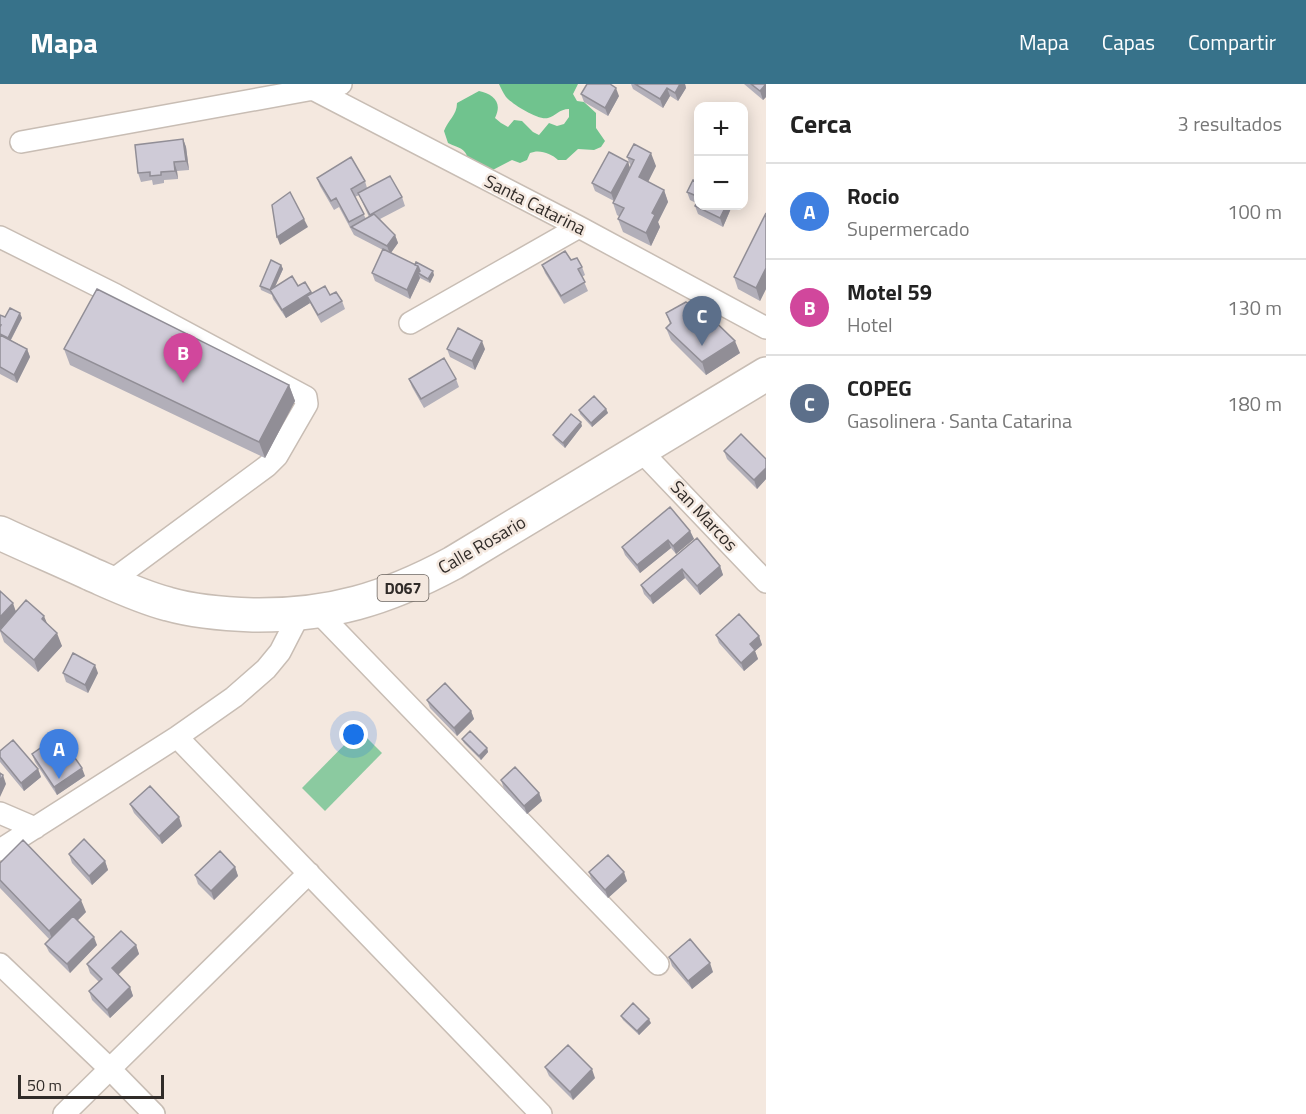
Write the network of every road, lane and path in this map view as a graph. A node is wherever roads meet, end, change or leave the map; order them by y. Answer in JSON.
{"nodes":[{"id":1,"x":341,"y":84,"type":"edge"},
{"id":2,"x":307,"y":86,"type":"edge"},
{"id":3,"x":21,"y":142,"type":"dead end"},
{"id":4,"x":579,"y":227,"type":"junction"},
{"id":5,"x":0,"y":237,"type":"edge"},
{"id":6,"x":410,"y":323,"type":"dead end"},
{"id":7,"x":766,"y":328,"type":"edge"},
{"id":8,"x":766,"y":374,"type":"edge"},
{"id":9,"x":641,"y":451,"type":"junction"},
{"id":10,"x":0,"y":533,"type":"edge"},
{"id":11,"x":110,"y":582,"type":"junction"},
{"id":12,"x":766,"y":582,"type":"edge"},
{"id":13,"x":308,"y":613,"type":"junction"},
{"id":14,"x":177,"y":737,"type":"junction"},
{"id":15,"x":0,"y":813,"type":"edge"},
{"id":16,"x":34,"y":828,"type":"junction"},
{"id":17,"x":0,"y":850,"type":"edge"},
{"id":18,"x":309,"y":873,"type":"junction"},
{"id":19,"x":0,"y":964,"type":"edge"},
{"id":20,"x":658,"y":964,"type":"dead end"},
{"id":21,"x":110,"y":1069,"type":"junction"},
{"id":22,"x":64,"y":1114,"type":"edge"},
{"id":23,"x":154,"y":1114,"type":"edge"},
{"id":24,"x":541,"y":1114,"type":"edge"}],
"edges":[{"from":1,"to":2,"type":"street"},
{"from":2,"to":3,"type":"street"},
{"from":2,"to":4,"type":"street","name":"Santa Catarina"},
{"from":4,"to":6,"type":"street"},
{"from":4,"to":7,"type":"street","name":"Santa Catarina"},
{"from":5,"to":11,"type":"street"},
{"from":8,"to":9,"type":"main road","name":"Calle Rosario","number":"D067"},
{"from":9,"to":12,"type":"street","name":"San Marcos"},
{"from":9,"to":13,"type":"main road","name":"Calle Rosario","number":"D067"},
{"from":10,"to":11,"type":"main road","name":"Calle Rosario","number":"D067"},
{"from":11,"to":13,"type":"main road","name":"Calle Rosario","number":"D067"},
{"from":13,"to":14,"type":"street"},
{"from":13,"to":20,"type":"street"},
{"from":14,"to":16,"type":"street"},
{"from":14,"to":18,"type":"street"},
{"from":15,"to":16,"type":"street"},
{"from":16,"to":17,"type":"street"},
{"from":18,"to":21,"type":"street"},
{"from":18,"to":24,"type":"street"},
{"from":19,"to":21,"type":"street"},
{"from":21,"to":22,"type":"street"},
{"from":21,"to":23,"type":"street"}]}
